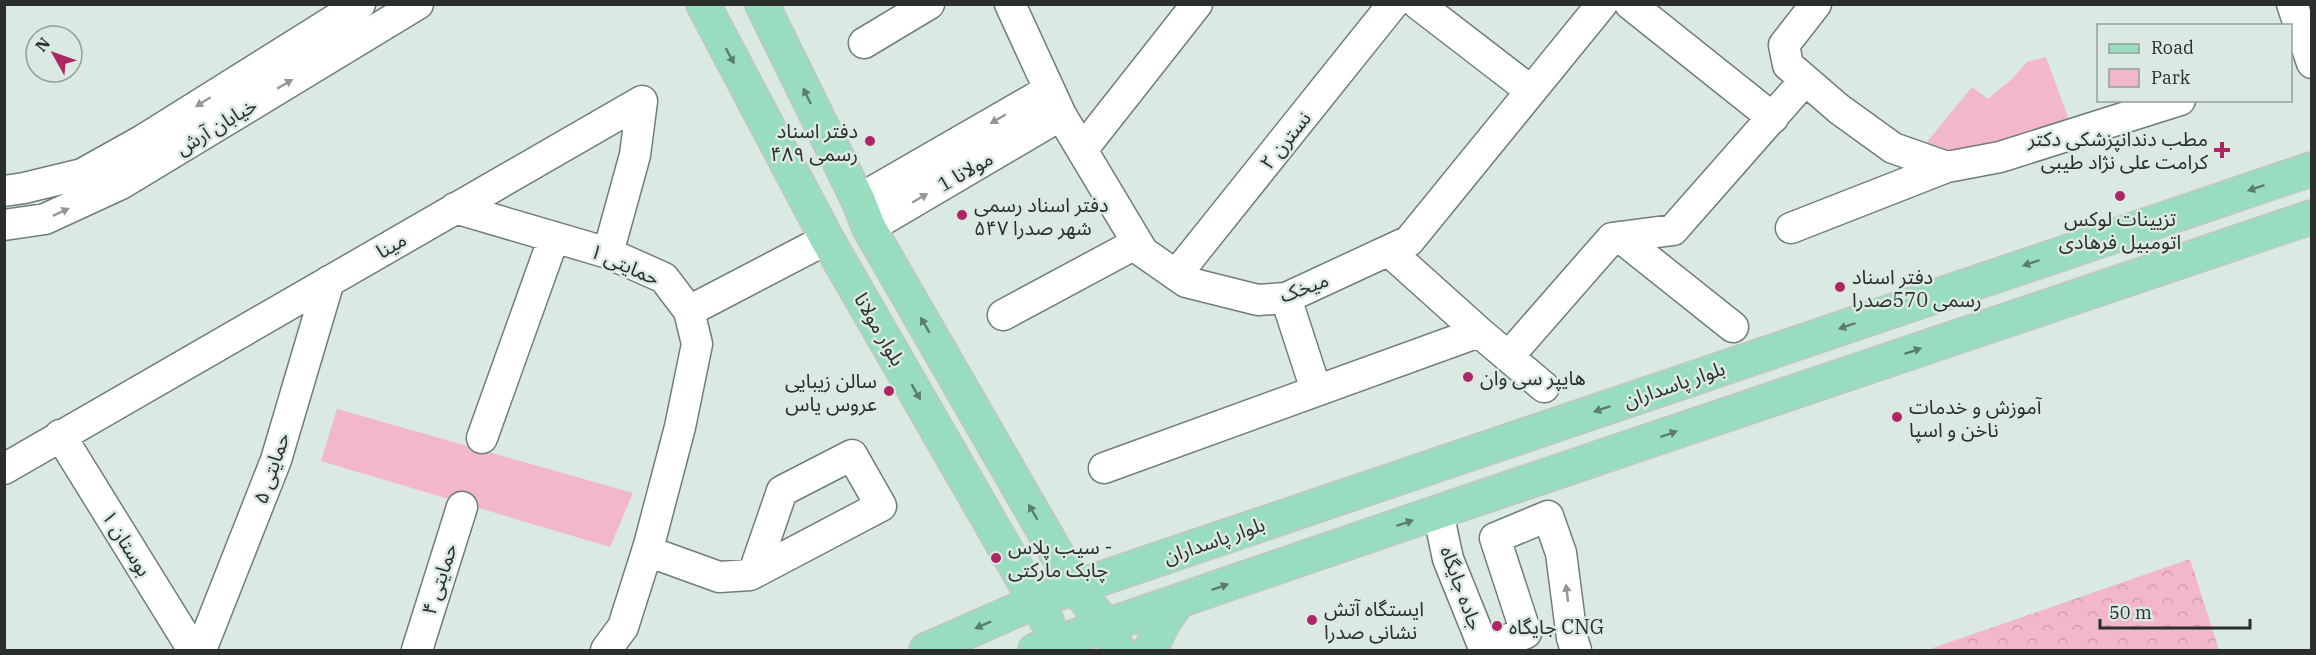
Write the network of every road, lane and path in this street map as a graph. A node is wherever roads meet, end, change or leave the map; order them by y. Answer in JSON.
{"nodes":[{"id":1,"x":418,"y":4,"type":"edge"},
{"id":2,"x":703,"y":4,"type":"edge"},
{"id":3,"x":762,"y":4,"type":"edge"},
{"id":4,"x":929,"y":4,"type":"edge"},
{"id":5,"x":1010,"y":4,"type":"edge"},
{"id":6,"x":1197,"y":4,"type":"edge"},
{"id":7,"x":1393,"y":4,"type":"edge"},
{"id":8,"x":1418,"y":4,"type":"edge"},
{"id":9,"x":1602,"y":4,"type":"edge"},
{"id":10,"x":1630,"y":4,"type":"edge"},
{"id":11,"x":1816,"y":4,"type":"edge"},
{"id":12,"x":2292,"y":4,"type":"edge"},
{"id":13,"x":357,"y":17,"type":"edge"},
{"id":14,"x":864,"y":43,"type":"dead end"},
{"id":15,"x":2306,"y":61,"type":"edge"},
{"id":16,"x":1805,"y":80,"type":"junction"},
{"id":17,"x":1531,"y":91,"type":"junction"},
{"id":18,"x":2174,"y":102,"type":"edge"},
{"id":19,"x":1055,"y":103,"type":"junction"},
{"id":20,"x":1773,"y":118,"type":"junction"},
{"id":21,"x":1082,"y":150,"type":"junction"},
{"id":22,"x":1947,"y":167,"type":"junction"},
{"id":23,"x":2312,"y":169,"type":"edge"},
{"id":24,"x":4,"y":191,"type":"edge"},
{"id":25,"x":455,"y":208,"type":"junction"},
{"id":26,"x":864,"y":214,"type":"junction"},
{"id":27,"x":2312,"y":217,"type":"edge"},
{"id":28,"x":4,"y":225,"type":"edge"},
{"id":29,"x":1791,"y":228,"type":"dead end"},
{"id":30,"x":554,"y":237,"type":"junction"},
{"id":31,"x":1620,"y":237,"type":"junction"},
{"id":32,"x":827,"y":238,"type":"junction"},
{"id":33,"x":1137,"y":243,"type":"junction"},
{"id":34,"x":1389,"y":251,"type":"junction"},
{"id":35,"x":608,"y":253,"type":"junction"},
{"id":36,"x":1176,"y":275,"type":"junction"},
{"id":37,"x":329,"y":281,"type":"junction"},
{"id":38,"x":1956,"y":289,"type":"junction"},
{"id":39,"x":1286,"y":298,"type":"junction"},
{"id":40,"x":689,"y":310,"type":"junction"},
{"id":41,"x":1003,"y":315,"type":"dead end"},
{"id":42,"x":1733,"y":327,"type":"dead end"},
{"id":43,"x":1479,"y":332,"type":"junction"},
{"id":44,"x":1969,"y":333,"type":"junction"},
{"id":45,"x":1508,"y":357,"type":"junction"},
{"id":46,"x":1544,"y":387,"type":"dead end"},
{"id":47,"x":1316,"y":390,"type":"junction"},
{"id":48,"x":60,"y":435,"type":"junction"},
{"id":49,"x":482,"y":438,"type":"dead end"},
{"id":50,"x":1104,"y":468,"type":"dead end"},
{"id":51,"x":4,"y":469,"type":"edge"},
{"id":52,"x":462,"y":507,"type":"dead end"},
{"id":53,"x":1438,"y":512,"type":"junction"},
{"id":54,"x":648,"y":548,"type":"junction"},
{"id":55,"x":754,"y":572,"type":"dead end"},
{"id":56,"x":1076,"y":587,"type":"junction"},
{"id":57,"x":1037,"y":601,"type":"junction"},
{"id":58,"x":1178,"y":601,"type":"junction"},
{"id":59,"x":1112,"y":639,"type":"edge"},
{"id":60,"x":1052,"y":648,"type":"edge"},
{"id":61,"x":193,"y":651,"type":"edge"},
{"id":62,"x":201,"y":651,"type":"edge"},
{"id":63,"x":417,"y":651,"type":"edge"},
{"id":64,"x":606,"y":651,"type":"edge"},
{"id":65,"x":926,"y":651,"type":"edge"},
{"id":66,"x":1150,"y":651,"type":"edge"},
{"id":67,"x":1576,"y":651,"type":"edge"}],
"edges":[{"from":1,"to":13,"type":"street","name":"خیابان آرش"},
{"from":2,"to":32,"type":"main road","name":"بلوار مولانا","one_way":true},
{"from":26,"to":3,"type":"main road","one_way":true},
{"from":4,"to":14,"type":"street"},
{"from":5,"to":19,"type":"street","name":"میخک"},
{"from":6,"to":21,"type":"street"},
{"from":7,"to":36,"type":"street","name":"نسترن ۲"},
{"from":8,"to":17,"type":"street"},
{"from":9,"to":17,"type":"street","name":"میخک"},
{"from":10,"to":20,"type":"street"},
{"from":11,"to":16,"type":"street"},
{"from":12,"to":15,"type":"street"},
{"from":13,"to":24,"type":"street","name":"خیابان آرش","one_way":true},
{"from":28,"to":13,"type":"street","name":"خیابان آرش","one_way":true},
{"from":16,"to":20,"type":"street"},
{"from":16,"to":22,"type":"street"},
{"from":17,"to":34,"type":"street","name":"میخک"},
{"from":18,"to":22,"type":"street"},
{"from":19,"to":21,"type":"street","name":"میخک"},
{"from":19,"to":26,"type":"street","name":"مولانا 1"},
{"from":20,"to":31,"type":"street"},
{"from":21,"to":33,"type":"street","name":"میخک"},
{"from":22,"to":29,"type":"street"},
{"from":23,"to":38,"type":"main road","name":"بلوار پاسداران","one_way":true},
{"from":25,"to":30,"type":"street","name":"حمایتی ۱"},
{"from":25,"to":35,"type":"street","name":"مینا"},
{"from":25,"to":37,"type":"street","name":"مینا"},
{"from":56,"to":26,"type":"main road","one_way":true},
{"from":27,"to":44,"type":"main road"},
{"from":30,"to":35,"type":"street","name":"حمایتی ۱"},
{"from":30,"to":49,"type":"street"},
{"from":31,"to":42,"type":"street"},
{"from":31,"to":45,"type":"street"},
{"from":32,"to":40,"type":"street"},
{"from":32,"to":57,"type":"main road","name":"بلوار مولانا","one_way":true},
{"from":33,"to":36,"type":"street","name":"میخک"},
{"from":33,"to":41,"type":"street"},
{"from":34,"to":39,"type":"street","name":"میخک"},
{"from":34,"to":43,"type":"street"},
{"from":35,"to":40,"type":"street","name":"حمایتی ۱"},
{"from":36,"to":39,"type":"street","name":"میخک"},
{"from":37,"to":48,"type":"street","name":"مینا"},
{"from":37,"to":62,"type":"street","name":"حمایتی ۵"},
{"from":38,"to":44,"type":"main road"},
{"from":38,"to":56,"type":"main road","name":"بلوار پاسداران","one_way":true},
{"from":39,"to":47,"type":"street"},
{"from":40,"to":54,"type":"street","name":"حمایتی ۱"},
{"from":43,"to":45,"type":"street"},
{"from":43,"to":47,"type":"street"},
{"from":53,"to":44,"type":"main road","one_way":true},
{"from":45,"to":46,"type":"street"},
{"from":47,"to":50,"type":"street"},
{"from":48,"to":51,"type":"street","name":"مینا"},
{"from":48,"to":61,"type":"street","name":"بوستان ۱"},
{"from":52,"to":63,"type":"street","name":"حمایتی ۴"},
{"from":58,"to":53,"type":"main road","one_way":true},
{"from":67,"to":53,"type":"street","name":"جاده جایگاه","one_way":true},
{"from":54,"to":55,"type":"street"},
{"from":54,"to":64,"type":"street","name":"حمایتی ۱"},
{"from":56,"to":57,"type":"main road","name":"بلوار پاسداران"},
{"from":56,"to":59,"type":"main road"},
{"from":57,"to":60,"type":"main road","name":"بلوار مولانا"},
{"from":57,"to":65,"type":"main road","name":"بلوار پاسداران","one_way":true},
{"from":58,"to":59,"type":"main road"},
{"from":58,"to":66,"type":"main road"},
{"from":59,"to":60,"type":"main road"}]}
